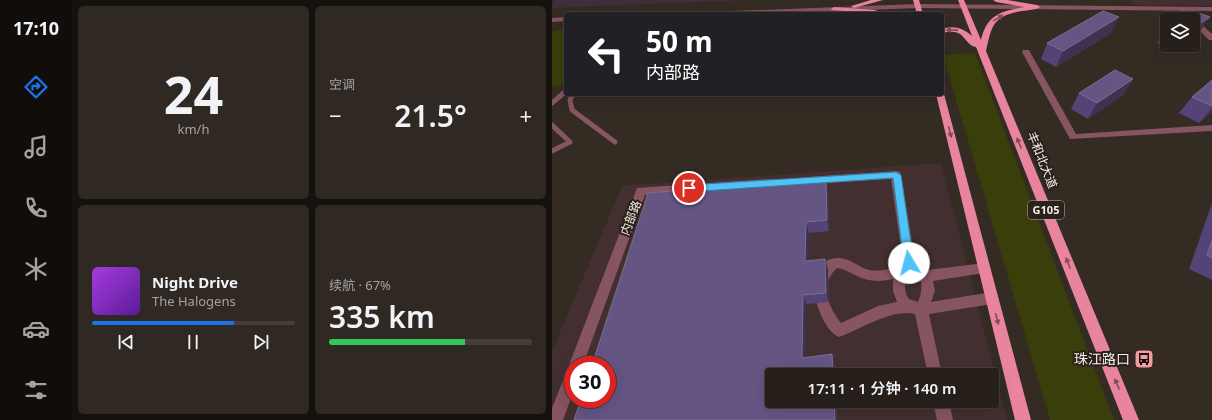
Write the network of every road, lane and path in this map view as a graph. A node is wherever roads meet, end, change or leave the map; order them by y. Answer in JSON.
{"nodes":[{"id":1,"x":880,"y":0,"type":"edge"},
{"id":2,"x":996,"y":0,"type":"edge"},
{"id":3,"x":917,"y":3,"type":"edge"},
{"id":4,"x":962,"y":3,"type":"edge"},
{"id":5,"x":1037,"y":7,"type":"junction"},
{"id":6,"x":1181,"y":8,"type":"junction"},
{"id":7,"x":834,"y":9,"type":"junction"},
{"id":8,"x":1212,"y":9,"type":"edge"},
{"id":9,"x":758,"y":12,"type":"edge"},
{"id":10,"x":875,"y":12,"type":"edge"},
{"id":11,"x":1185,"y":12,"type":"edge"},
{"id":12,"x":564,"y":19,"type":"edge"},
{"id":13,"x":552,"y":20,"type":"edge"},
{"id":14,"x":1200,"y":27,"type":"edge"},
{"id":15,"x":944,"y":30,"type":"edge"},
{"id":16,"x":1212,"y":38,"type":"edge"},
{"id":17,"x":982,"y":51,"type":"junction"},
{"id":18,"x":1026,"y":52,"type":"dead end"},
{"id":19,"x":564,"y":93,"type":"edge"},
{"id":20,"x":572,"y":96,"type":"edge"},
{"id":21,"x":941,"y":96,"type":"edge"},
{"id":22,"x":552,"y":103,"type":"edge"},
{"id":23,"x":552,"y":125,"type":"edge"},
{"id":24,"x":1212,"y":128,"type":"edge"},
{"id":25,"x":615,"y":142,"type":"dead end"},
{"id":26,"x":552,"y":151,"type":"edge"},
{"id":27,"x":801,"y":181,"type":"edge"},
{"id":28,"x":777,"y":182,"type":"edge"},
{"id":29,"x":905,"y":268,"type":"junction"},
{"id":30,"x":984,"y":268,"type":"junction"},
{"id":31,"x":926,"y":276,"type":"junction"},
{"id":32,"x":992,"y":298,"type":"junction"},
{"id":33,"x":915,"y":308,"type":"junction"},
{"id":34,"x":579,"y":356,"type":"edge"},
{"id":35,"x":934,"y":368,"type":"edge"},
{"id":36,"x":564,"y":398,"type":"edge"},
{"id":37,"x":942,"y":408,"type":"edge"},
{"id":38,"x":556,"y":420,"type":"edge"},
{"id":39,"x":945,"y":420,"type":"edge"},
{"id":40,"x":1023,"y":420,"type":"edge"},
{"id":41,"x":1132,"y":420,"type":"edge"}],
"edges":[{"from":1,"to":7,"type":"highway"},
{"from":2,"to":5,"type":"highway"},
{"from":3,"to":4,"type":"street"},
{"from":3,"to":7,"type":"street"},
{"from":4,"to":5,"type":"street"},
{"from":4,"to":17,"type":"highway","name":"丰和北大道","number":"G105"},
{"from":5,"to":6,"type":"street"},
{"from":17,"to":5,"type":"highway","one_way":true},
{"from":6,"to":8,"type":"street"},
{"from":6,"to":11,"type":"street"},
{"from":7,"to":9,"type":"street"},
{"from":7,"to":10,"type":"highway"},
{"from":12,"to":13,"type":"street"},
{"from":14,"to":16,"type":"street"},
{"from":17,"to":15,"type":"highway","one_way":true},
{"from":41,"to":17,"type":"highway","name":"丰和北大道","number":"G105","one_way":true},
{"from":18,"to":24,"type":"street"},
{"from":19,"to":22,"type":"lane"},
{"from":20,"to":25,"type":"lane"},
{"from":21,"to":30,"type":"highway","one_way":true},
{"from":23,"to":26,"type":"lane"},
{"from":27,"to":29,"type":"street"},
{"from":28,"to":34,"type":"street","name":"内部路"},
{"from":29,"to":31,"type":"street"},
{"from":29,"to":33,"type":"street"},
{"from":29,"to":33,"type":"street"},
{"from":30,"to":31,"type":"street"},
{"from":30,"to":32,"type":"highway"},
{"from":31,"to":33,"type":"street"},
{"from":32,"to":33,"type":"street"},
{"from":32,"to":40,"type":"highway","one_way":true},
{"from":33,"to":35,"type":"street"},
{"from":36,"to":38,"type":"street"},
{"from":37,"to":39,"type":"street"}]}
